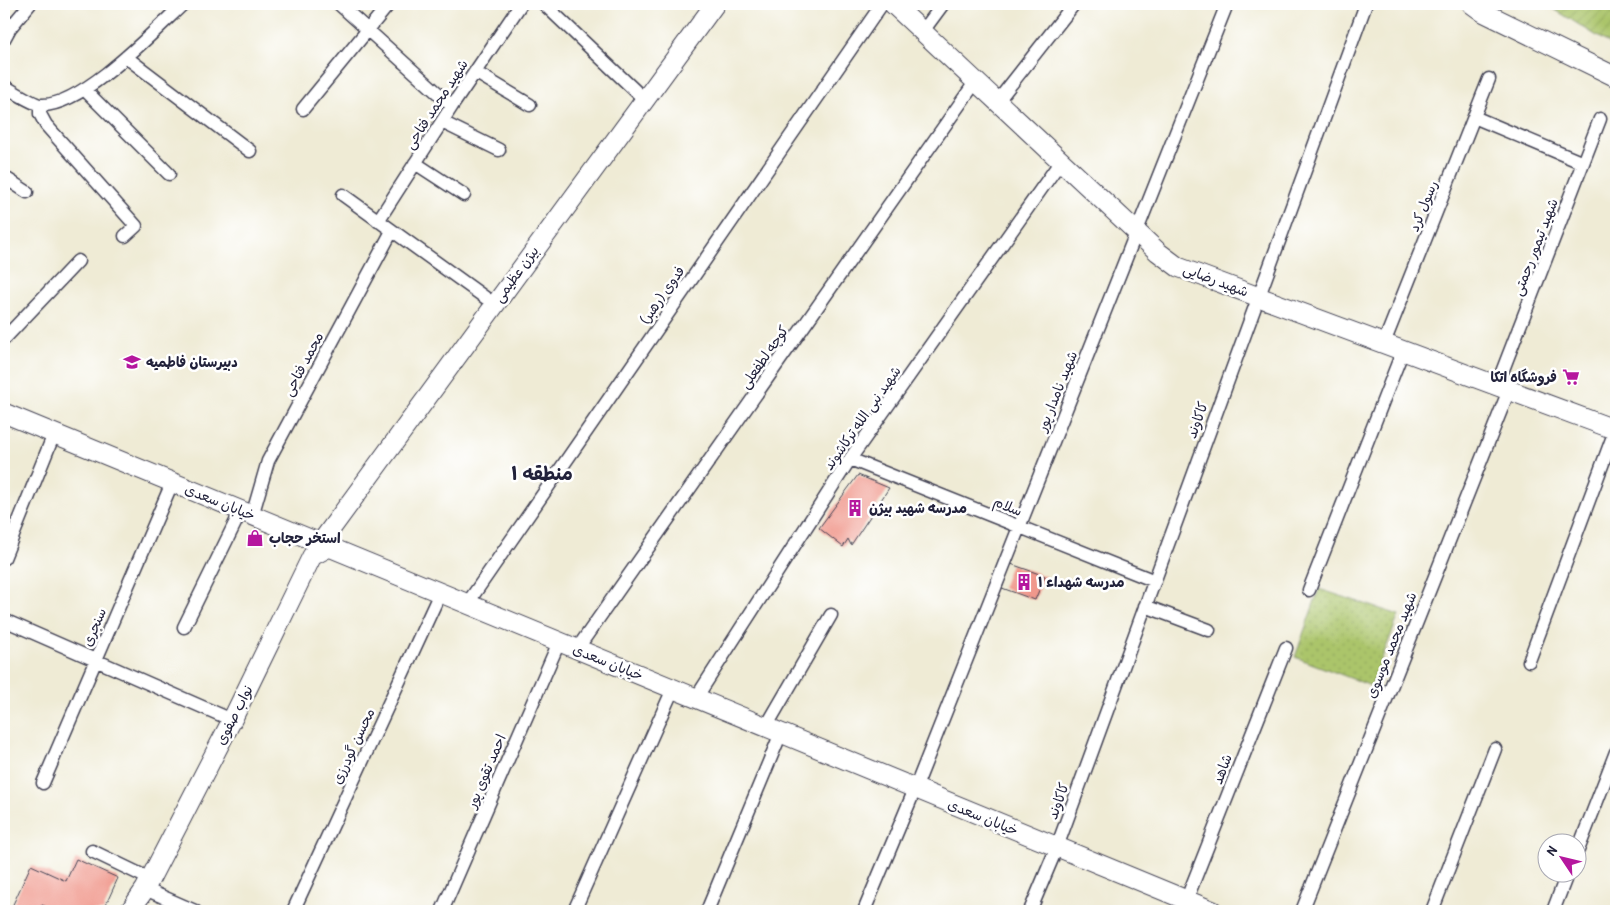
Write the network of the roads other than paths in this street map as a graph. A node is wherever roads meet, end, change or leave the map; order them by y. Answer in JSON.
{"nodes":[{"id":1,"x":30,"y":4,"type":"edge"},
{"id":2,"x":184,"y":4,"type":"edge"},
{"id":3,"x":338,"y":4,"type":"edge"},
{"id":4,"x":389,"y":4,"type":"edge"},
{"id":5,"x":521,"y":4,"type":"edge"},
{"id":6,"x":544,"y":4,"type":"edge"},
{"id":7,"x":715,"y":4,"type":"edge"},
{"id":8,"x":882,"y":4,"type":"edge"},
{"id":9,"x":893,"y":4,"type":"edge"},
{"id":10,"x":944,"y":4,"type":"edge"},
{"id":11,"x":1074,"y":4,"type":"edge"},
{"id":12,"x":1227,"y":4,"type":"edge"},
{"id":13,"x":1366,"y":4,"type":"edge"},
{"id":14,"x":1481,"y":6,"type":"edge"},
{"id":15,"x":367,"y":29,"type":"junction"},
{"id":16,"x":922,"y":31,"type":"junction"},
{"id":17,"x":4,"y":39,"type":"edge"},
{"id":18,"x":126,"y":58,"type":"junction"},
{"id":19,"x":475,"y":72,"type":"junction"},
{"id":20,"x":1616,"y":77,"type":"edge"},
{"id":21,"x":1489,"y":79,"type":"dead end"},
{"id":22,"x":976,"y":81,"type":"junction"},
{"id":23,"x":5,"y":88,"type":"edge"},
{"id":24,"x":85,"y":90,"type":"junction"},
{"id":25,"x":645,"y":100,"type":"junction"},
{"id":26,"x":997,"y":102,"type":"junction"},
{"id":27,"x":40,"y":105,"type":"junction"},
{"id":28,"x":530,"y":105,"type":"dead end"},
{"id":29,"x":452,"y":106,"type":"junction"},
{"id":30,"x":303,"y":109,"type":"dead end"},
{"id":31,"x":1474,"y":117,"type":"junction"},
{"id":32,"x":1600,"y":119,"type":"dead end"},
{"id":33,"x":442,"y":122,"type":"junction"},
{"id":34,"x":499,"y":150,"type":"dead end"},
{"id":35,"x":250,"y":151,"type":"dead end"},
{"id":36,"x":1061,"y":161,"type":"junction"},
{"id":37,"x":415,"y":163,"type":"junction"},
{"id":38,"x":1583,"y":163,"type":"junction"},
{"id":39,"x":169,"y":174,"type":"dead end"},
{"id":40,"x":4,"y":176,"type":"edge"},
{"id":41,"x":27,"y":192,"type":"dead end"},
{"id":42,"x":343,"y":195,"type":"dead end"},
{"id":43,"x":464,"y":195,"type":"dead end"},
{"id":44,"x":378,"y":221,"type":"junction"},
{"id":45,"x":392,"y":231,"type":"junction"},
{"id":46,"x":1136,"y":232,"type":"junction"},
{"id":47,"x":125,"y":236,"type":"dead end"},
{"id":48,"x":78,"y":261,"type":"dead end"},
{"id":49,"x":1258,"y":296,"type":"junction"},
{"id":50,"x":494,"y":304,"type":"junction"},
{"id":51,"x":4,"y":339,"type":"edge"},
{"id":52,"x":1384,"y":343,"type":"junction"},
{"id":53,"x":1403,"y":350,"type":"junction"},
{"id":54,"x":1503,"y":388,"type":"junction"},
{"id":55,"x":4,"y":413,"type":"edge"},
{"id":56,"x":1616,"y":429,"type":"edge"},
{"id":57,"x":54,"y":434,"type":"junction"},
{"id":58,"x":850,"y":460,"type":"junction"},
{"id":59,"x":172,"y":483,"type":"junction"},
{"id":60,"x":246,"y":513,"type":"junction"},
{"id":61,"x":1019,"y":527,"type":"junction"},
{"id":62,"x":329,"y":547,"type":"junction"},
{"id":63,"x":4,"y":558,"type":"edge"},
{"id":64,"x":1154,"y":581,"type":"junction"},
{"id":65,"x":1309,"y":590,"type":"dead end"},
{"id":66,"x":440,"y":593,"type":"junction"},
{"id":67,"x":467,"y":604,"type":"junction"},
{"id":68,"x":1145,"y":606,"type":"junction"},
{"id":69,"x":830,"y":615,"type":"dead end"},
{"id":70,"x":4,"y":620,"type":"edge"},
{"id":71,"x":184,"y":626,"type":"dead end"},
{"id":72,"x":1209,"y":630,"type":"dead end"},
{"id":73,"x":559,"y":642,"type":"junction"},
{"id":74,"x":1286,"y":648,"type":"dead end"},
{"id":75,"x":577,"y":649,"type":"junction"},
{"id":76,"x":96,"y":660,"type":"junction"},
{"id":77,"x":1528,"y":660,"type":"dead end"},
{"id":78,"x":673,"y":689,"type":"junction"},
{"id":79,"x":696,"y":698,"type":"junction"},
{"id":80,"x":232,"y":720,"type":"junction"},
{"id":81,"x":774,"y":730,"type":"junction"},
{"id":82,"x":1495,"y":749,"type":"dead end"},
{"id":83,"x":1616,"y":752,"type":"edge"},
{"id":84,"x":43,"y":783,"type":"dead end"},
{"id":85,"x":915,"y":789,"type":"junction"},
{"id":86,"x":1585,"y":832,"type":"edge"},
{"id":87,"x":1057,"y":847,"type":"junction"},
{"id":88,"x":92,"y":851,"type":"dead end"},
{"id":89,"x":1564,"y":882,"type":"edge"},
{"id":90,"x":148,"y":884,"type":"junction"},
{"id":91,"x":1184,"y":906,"type":"edge"},
{"id":92,"x":130,"y":911,"type":"edge"},
{"id":93,"x":138,"y":911,"type":"edge"},
{"id":94,"x":196,"y":911,"type":"edge"},
{"id":95,"x":293,"y":911,"type":"edge"},
{"id":96,"x":442,"y":911,"type":"edge"},
{"id":97,"x":574,"y":911,"type":"edge"},
{"id":98,"x":707,"y":911,"type":"edge"},
{"id":99,"x":864,"y":911,"type":"edge"},
{"id":100,"x":1030,"y":911,"type":"edge"},
{"id":101,"x":1213,"y":911,"type":"edge"},
{"id":102,"x":1302,"y":911,"type":"edge"},
{"id":103,"x":1432,"y":911,"type":"edge"},
{"id":104,"x":1553,"y":911,"type":"edge"}],
"edges":[{"from":1,"to":17,"type":"street"},
{"from":2,"to":18,"type":"street"},
{"from":3,"to":15,"type":"street"},
{"from":4,"to":15,"type":"street"},
{"from":5,"to":19,"type":"street","name":"شهید محمد فتاحی"},
{"from":6,"to":25,"type":"street"},
{"from":7,"to":25,"type":"main road","name":"بیژن عظیمی"},
{"from":8,"to":67,"type":"street","name":"فدوی (رهبر)"},
{"from":9,"to":16,"type":"main road","name":"شهید رضایی"},
{"from":10,"to":16,"type":"street"},
{"from":11,"to":26,"type":"street"},
{"from":12,"to":46,"type":"street","name":"شهید نامدار پور"},
{"from":13,"to":49,"type":"street","name":"کاکاوند"},
{"from":14,"to":20,"type":"main road"},
{"from":15,"to":29,"type":"street"},
{"from":15,"to":30,"type":"street"},
{"from":16,"to":22,"type":"main road","name":"شهید رضایی"},
{"from":18,"to":24,"type":"street"},
{"from":18,"to":35,"type":"street"},
{"from":19,"to":28,"type":"street"},
{"from":19,"to":29,"type":"street","name":"شهید محمد فتاحی"},
{"from":21,"to":31,"type":"street","name":"رسول کرد"},
{"from":22,"to":26,"type":"main road","name":"شهید رضایی"},
{"from":22,"to":75,"type":"street","name":"کوچه لطفعلی"},
{"from":23,"to":27,"type":"street"},
{"from":24,"to":27,"type":"street"},
{"from":24,"to":39,"type":"street"},
{"from":25,"to":50,"type":"main road","name":"بیژن عظیمی"},
{"from":26,"to":36,"type":"main road","name":"شهید رضایی"},
{"from":27,"to":47,"type":"street"},
{"from":29,"to":33,"type":"street","name":"شهید محمد فتاحی"},
{"from":31,"to":38,"type":"street"},
{"from":31,"to":52,"type":"street","name":"رسول کرد"},
{"from":32,"to":38,"type":"street","name":"شهید تیمور رحمتی"},
{"from":33,"to":34,"type":"street"},
{"from":33,"to":37,"type":"street","name":"شهید محمد فتاحی"},
{"from":36,"to":46,"type":"main road","name":"شهید رضایی"},
{"from":36,"to":58,"type":"street","name":"شهید نبی الله ترکاشوند"},
{"from":37,"to":43,"type":"street"},
{"from":37,"to":44,"type":"street","name":"شهید محمد فتاحی"},
{"from":38,"to":54,"type":"street","name":"شهید تیمور رحمتی"},
{"from":40,"to":41,"type":"street"},
{"from":42,"to":44,"type":"street"},
{"from":44,"to":45,"type":"street"},
{"from":45,"to":50,"type":"street"},
{"from":45,"to":60,"type":"street","name":"محمد فتاحی"},
{"from":46,"to":49,"type":"main road","name":"شهید رضایی"},
{"from":46,"to":61,"type":"street","name":"شهید نامدار پور"},
{"from":48,"to":51,"type":"street"},
{"from":49,"to":52,"type":"main road","name":"شهید رضایی"},
{"from":49,"to":64,"type":"street","name":"کاکاوند"},
{"from":50,"to":62,"type":"main road","name":"بیژن عظیمی"},
{"from":52,"to":53,"type":"main road","name":"شهید رضایی"},
{"from":53,"to":54,"type":"main road","name":"شهید رضایی"},
{"from":53,"to":65,"type":"street"},
{"from":54,"to":56,"type":"main road","name":"شهید رضایی"},
{"from":54,"to":102,"type":"street","name":"شهید محمد موسوی"},
{"from":55,"to":57,"type":"main road","name":"خیابان سعدی"},
{"from":56,"to":77,"type":"street"},
{"from":57,"to":59,"type":"main road","name":"خیابان سعدی"},
{"from":57,"to":63,"type":"street"},
{"from":58,"to":61,"type":"street","name":"سلام"},
{"from":58,"to":79,"type":"street","name":"شهید نبی الله ترکاشوند"},
{"from":59,"to":60,"type":"main road","name":"خیابان سعدی"},
{"from":59,"to":76,"type":"street","name":"سنجری"},
{"from":60,"to":62,"type":"main road","name":"خیابان سعدی"},
{"from":60,"to":71,"type":"street","name":"محمد فتاحی"},
{"from":61,"to":64,"type":"street","name":"سلام"},
{"from":61,"to":85,"type":"street","name":"شهید نامدار پور"},
{"from":62,"to":66,"type":"main road","name":"خیابان سعدی"},
{"from":62,"to":80,"type":"main road","name":"نواب صفوی"},
{"from":64,"to":68,"type":"street","name":"کاکاوند"},
{"from":66,"to":67,"type":"main road","name":"خیابان سعدی"},
{"from":66,"to":95,"type":"street","name":"محسن گودرزی"},
{"from":67,"to":73,"type":"main road","name":"خیابان سعدی"},
{"from":68,"to":72,"type":"street"},
{"from":68,"to":87,"type":"street","name":"کاکاوند"},
{"from":69,"to":81,"type":"street"},
{"from":70,"to":76,"type":"street"},
{"from":73,"to":75,"type":"main road","name":"خیابان سعدی"},
{"from":73,"to":96,"type":"street","name":"احمد تقوی پور"},
{"from":74,"to":91,"type":"street","name":"شاهد"},
{"from":75,"to":78,"type":"main road","name":"خیابان سعدی"},
{"from":76,"to":80,"type":"street"},
{"from":76,"to":84,"type":"street","name":"سنجری"},
{"from":78,"to":79,"type":"main road","name":"خیابان سعدی"},
{"from":78,"to":97,"type":"street"},
{"from":79,"to":81,"type":"main road","name":"خیابان سعدی"},
{"from":80,"to":90,"type":"main road","name":"نواب صفوی"},
{"from":81,"to":85,"type":"main road","name":"خیابان سعدی"},
{"from":81,"to":98,"type":"street"},
{"from":82,"to":103,"type":"street"},
{"from":83,"to":86,"type":"street"},
{"from":85,"to":87,"type":"main road","name":"خیابان سعدی"},
{"from":85,"to":99,"type":"street","name":"شهید نامدار پور"},
{"from":87,"to":91,"type":"main road","name":"خیابان سعدی"},
{"from":87,"to":100,"type":"street","name":"کاکاوند"},
{"from":88,"to":90,"type":"street"},
{"from":89,"to":104,"type":"street"},
{"from":90,"to":92,"type":"main road"},
{"from":90,"to":93,"type":"main road"},
{"from":90,"to":94,"type":"street"},
{"from":91,"to":101,"type":"main road","name":"خیابان سعدی"}]}
